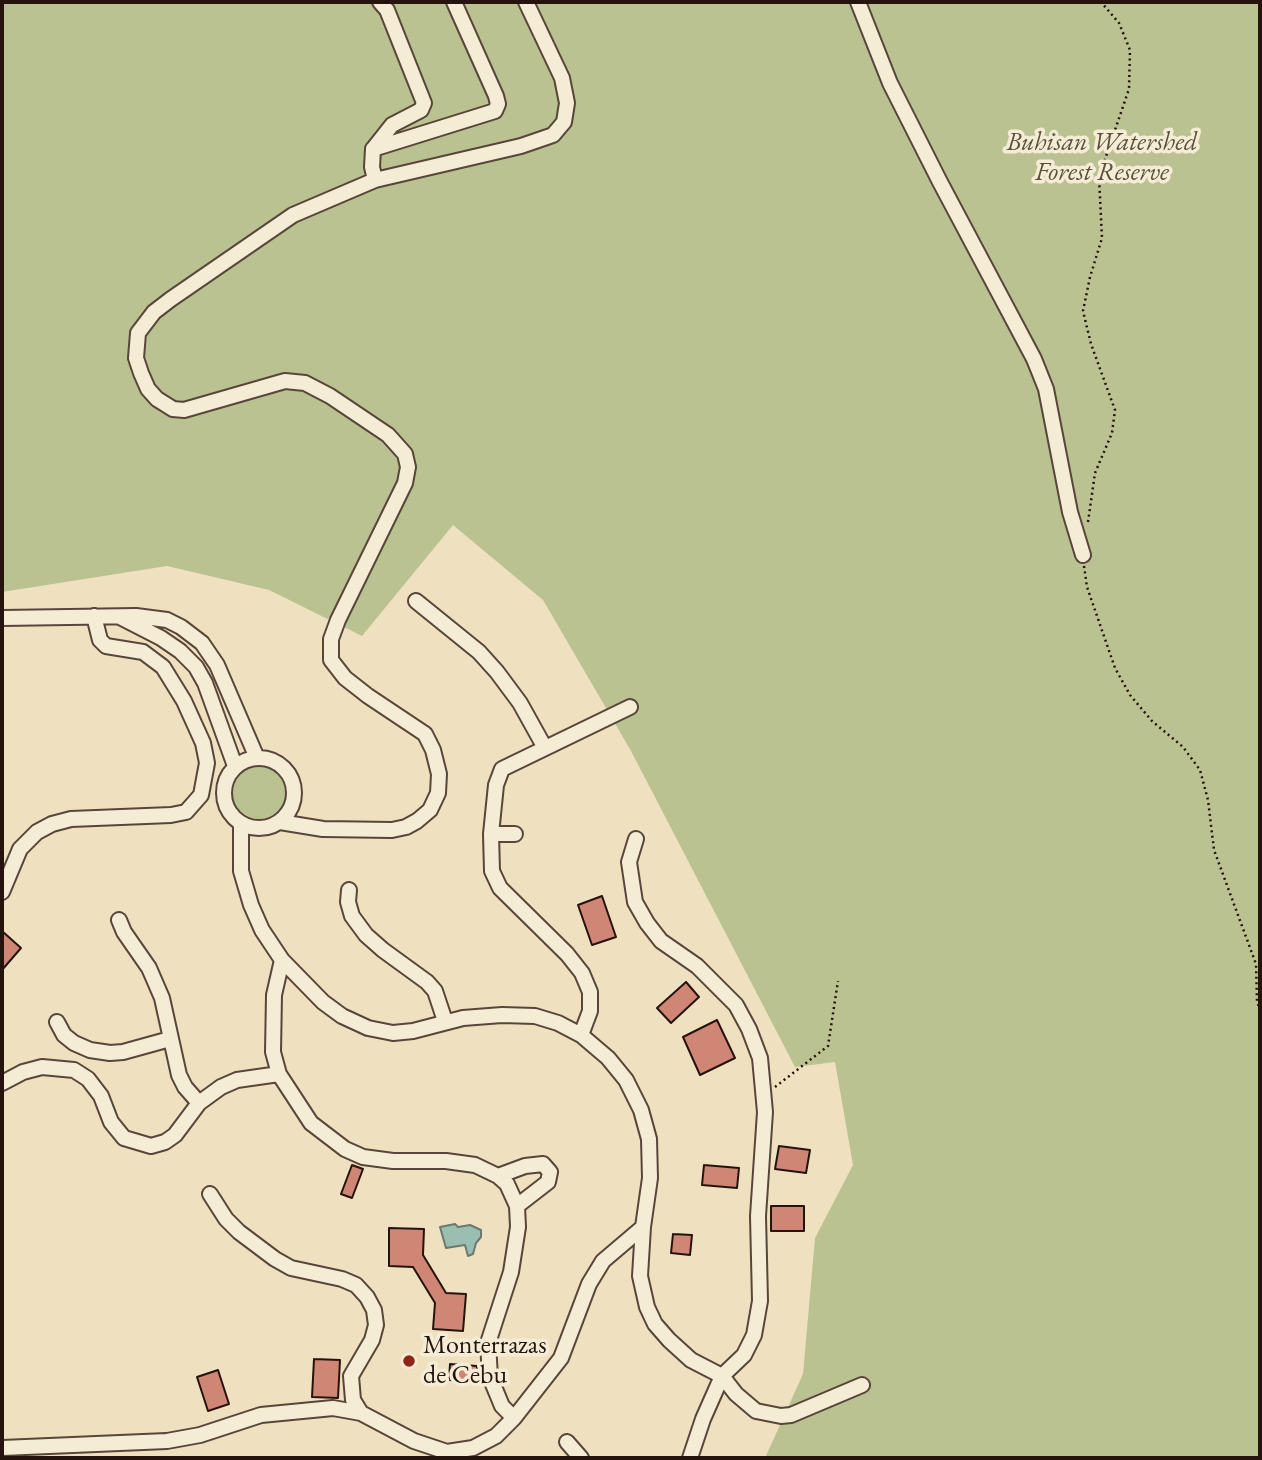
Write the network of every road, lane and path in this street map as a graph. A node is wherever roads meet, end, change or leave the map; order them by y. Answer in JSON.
{"nodes":[{"id":1,"x":380,"y":2,"type":"edge"},
{"id":2,"x":454,"y":2,"type":"edge"},
{"id":3,"x":526,"y":2,"type":"edge"},
{"id":4,"x":859,"y":2,"type":"edge"},
{"id":5,"x":1101,"y":2,"type":"edge"},
{"id":6,"x":373,"y":149,"type":"junction"},
{"id":7,"x":375,"y":180,"type":"junction"},
{"id":8,"x":1087,"y":532,"type":"dead end"},
{"id":9,"x":1083,"y":555,"type":"joint"},
{"id":10,"x":416,"y":601,"type":"dead end"},
{"id":11,"x":94,"y":616,"type":"junction"},
{"id":12,"x":119,"y":616,"type":"junction"},
{"id":13,"x":2,"y":618,"type":"edge"},
{"id":14,"x":629,"y":706,"type":"dead end"},
{"id":15,"x":545,"y":748,"type":"junction"},
{"id":16,"x":257,"y":758,"type":"junction"},
{"id":17,"x":235,"y":766,"type":"junction"},
{"id":18,"x":280,"y":822,"type":"junction"},
{"id":19,"x":241,"y":824,"type":"junction"},
{"id":20,"x":491,"y":834,"type":"junction"},
{"id":21,"x":515,"y":834,"type":"dead end"},
{"id":22,"x":636,"y":839,"type":"dead end"},
{"id":23,"x":349,"y":890,"type":"dead end"},
{"id":24,"x":2,"y":892,"type":"edge"},
{"id":25,"x":120,"y":920,"type":"dead end"},
{"id":26,"x":282,"y":960,"type":"junction"},
{"id":27,"x":838,"y":981,"type":"dead end"},
{"id":28,"x":1260,"y":1010,"type":"edge"},
{"id":29,"x":445,"y":1021,"type":"junction"},
{"id":30,"x":57,"y":1022,"type":"dead end"},
{"id":31,"x":581,"y":1035,"type":"junction"},
{"id":32,"x":170,"y":1039,"type":"junction"},
{"id":33,"x":279,"y":1074,"type":"junction"},
{"id":34,"x":2,"y":1083,"type":"edge"},
{"id":35,"x":763,"y":1096,"type":"junction"},
{"id":36,"x":199,"y":1103,"type":"junction"},
{"id":37,"x":498,"y":1176,"type":"junction"},
{"id":38,"x":210,"y":1194,"type":"dead end"},
{"id":39,"x":517,"y":1206,"type":"junction"},
{"id":40,"x":643,"y":1227,"type":"junction"},
{"id":41,"x":722,"y":1376,"type":"junction"},
{"id":42,"x":862,"y":1385,"type":"dead end"},
{"id":43,"x":360,"y":1413,"type":"junction"},
{"id":44,"x":514,"y":1418,"type":"junction"},
{"id":45,"x":567,"y":1442,"type":"dead end"},
{"id":46,"x":2,"y":1448,"type":"edge"},
{"id":47,"x":444,"y":1455,"type":"edge"},
{"id":48,"x":581,"y":1458,"type":"edge"},
{"id":49,"x":690,"y":1458,"type":"edge"}],
"edges":[{"from":1,"to":6,"type":"street"},
{"from":2,"to":6,"type":"street"},
{"from":3,"to":7,"type":"street"},
{"from":4,"to":9,"type":"street"},
{"from":5,"to":8,"type":"path"},
{"from":6,"to":7,"type":"street"},
{"from":7,"to":18,"type":"street"},
{"from":9,"to":28,"type":"path"},
{"from":10,"to":15,"type":"street"},
{"from":11,"to":12,"type":"street"},
{"from":11,"to":13,"type":"street"},
{"from":11,"to":24,"type":"street"},
{"from":12,"to":16,"type":"street"},
{"from":12,"to":17,"type":"street"},
{"from":14,"to":15,"type":"street"},
{"from":15,"to":20,"type":"street"},
{"from":16,"to":17,"type":"street"},
{"from":16,"to":18,"type":"street"},
{"from":17,"to":19,"type":"street"},
{"from":18,"to":19,"type":"street"},
{"from":19,"to":26,"type":"street"},
{"from":20,"to":21,"type":"street"},
{"from":20,"to":31,"type":"street"},
{"from":22,"to":35,"type":"street"},
{"from":23,"to":29,"type":"street"},
{"from":25,"to":32,"type":"street"},
{"from":26,"to":29,"type":"street"},
{"from":26,"to":33,"type":"street"},
{"from":27,"to":35,"type":"path"},
{"from":29,"to":31,"type":"street"},
{"from":30,"to":32,"type":"street"},
{"from":31,"to":40,"type":"street"},
{"from":32,"to":36,"type":"street"},
{"from":33,"to":36,"type":"street"},
{"from":33,"to":37,"type":"street"},
{"from":34,"to":36,"type":"street"},
{"from":35,"to":41,"type":"street"},
{"from":37,"to":39,"type":"street"},
{"from":37,"to":39,"type":"street"},
{"from":38,"to":43,"type":"street"},
{"from":39,"to":44,"type":"street"},
{"from":40,"to":41,"type":"street"},
{"from":40,"to":44,"type":"street"},
{"from":41,"to":42,"type":"street"},
{"from":41,"to":49,"type":"street"},
{"from":43,"to":46,"type":"street"},
{"from":43,"to":47,"type":"street"},
{"from":44,"to":47,"type":"street"},
{"from":45,"to":48,"type":"street"}]}
